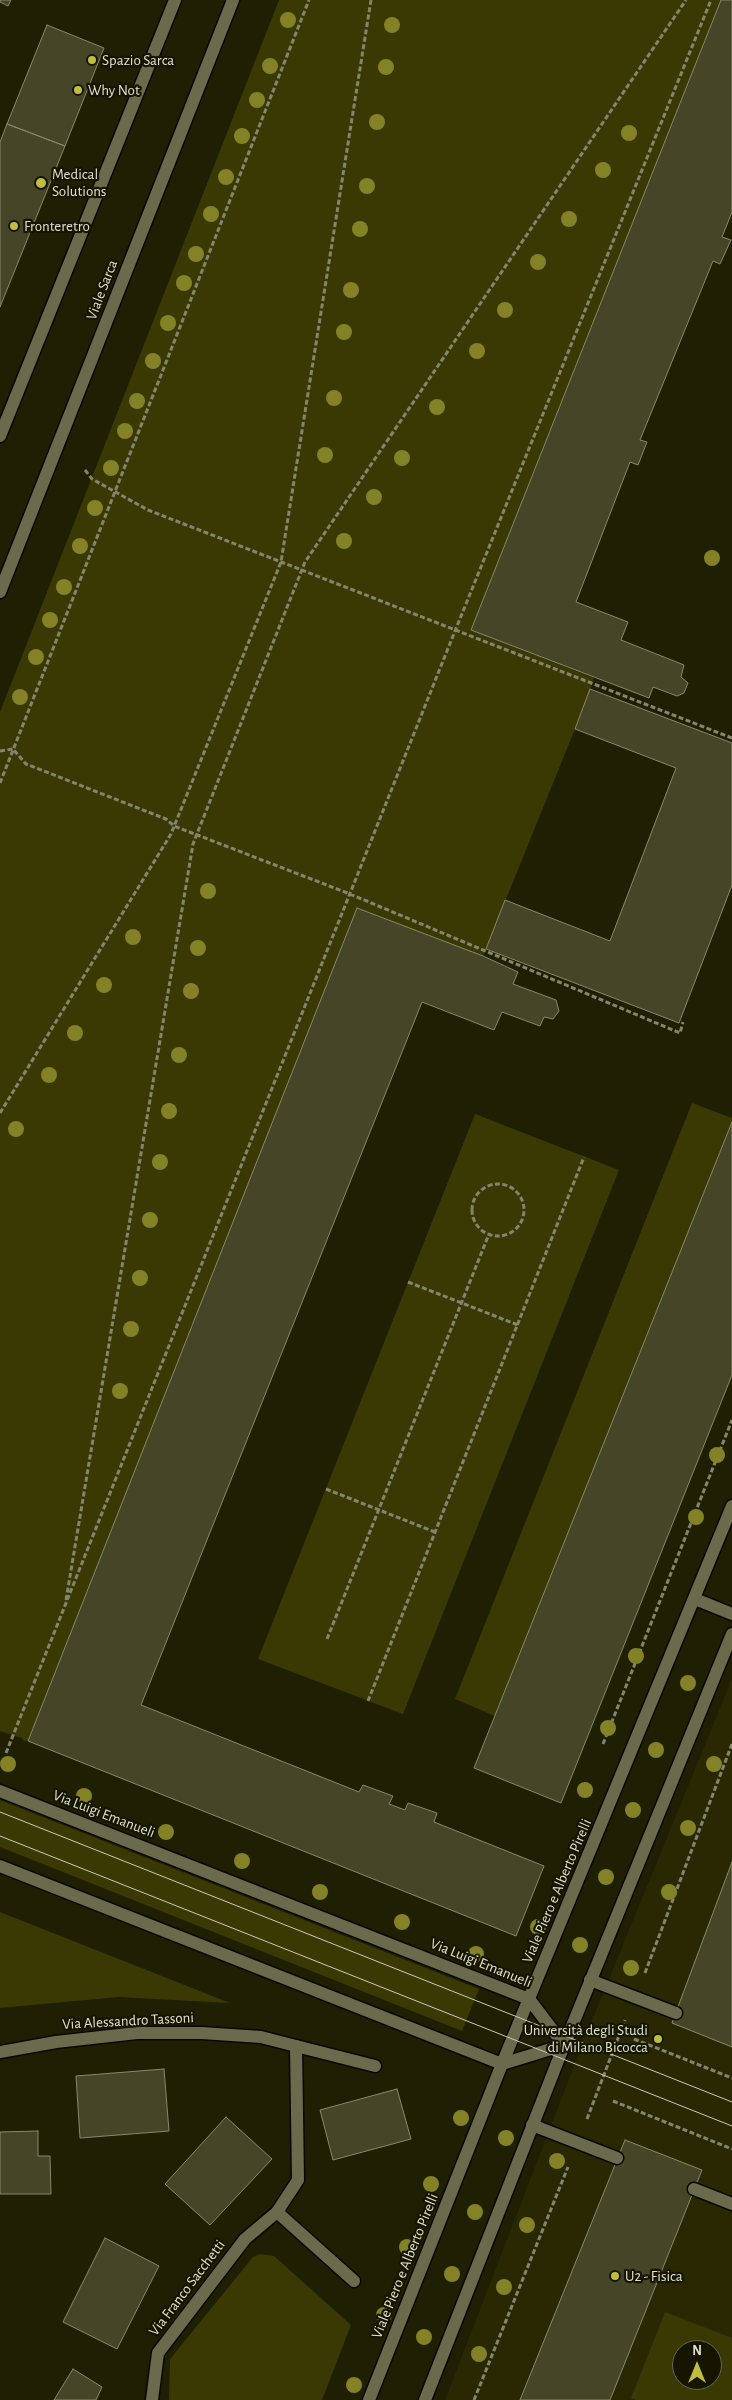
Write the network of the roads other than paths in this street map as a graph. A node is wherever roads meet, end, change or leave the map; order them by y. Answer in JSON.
{"nodes":[{"id":1,"x":175,"y":0,"type":"edge"},
{"id":2,"x":233,"y":0,"type":"edge"},
{"id":3,"x":0,"y":436,"type":"edge"},
{"id":4,"x":0,"y":592,"type":"edge"},
{"id":5,"x":732,"y":1506,"type":"edge"},
{"id":6,"x":695,"y":1599,"type":"junction"},
{"id":7,"x":732,"y":1614,"type":"edge"},
{"id":8,"x":732,"y":1634,"type":"edge"},
{"id":9,"x":0,"y":1791,"type":"edge"},
{"id":10,"x":0,"y":1866,"type":"edge"},
{"id":11,"x":590,"y":1980,"type":"junction"},
{"id":12,"x":529,"y":1999,"type":"junction"},
{"id":13,"x":676,"y":2013,"type":"dead end"},
{"id":14,"x":564,"y":2045,"type":"junction"},
{"id":15,"x":296,"y":2046,"type":"junction"},
{"id":16,"x":0,"y":2052,"type":"edge"},
{"id":17,"x":502,"y":2064,"type":"junction"},
{"id":18,"x":376,"y":2066,"type":"dead end"},
{"id":19,"x":532,"y":2125,"type":"junction"},
{"id":20,"x":617,"y":2158,"type":"dead end"},
{"id":21,"x":694,"y":2189,"type":"dead end"},
{"id":22,"x":732,"y":2204,"type":"edge"},
{"id":23,"x":278,"y":2212,"type":"junction"},
{"id":24,"x":354,"y":2281,"type":"dead end"},
{"id":25,"x":152,"y":2400,"type":"edge"},
{"id":26,"x":369,"y":2400,"type":"edge"},
{"id":27,"x":426,"y":2400,"type":"edge"}],
"edges":[{"from":1,"to":3,"type":"street"},
{"from":2,"to":4,"type":"street","name":"Viale Sarca"},
{"from":5,"to":6,"type":"street","name":"Viale Piero e Alberto Pirelli"},
{"from":6,"to":7,"type":"street"},
{"from":6,"to":12,"type":"street","name":"Viale Piero e Alberto Pirelli"},
{"from":8,"to":11,"type":"street"},
{"from":9,"to":12,"type":"street","name":"Via Luigi Emanueli"},
{"from":10,"to":17,"type":"street"},
{"from":11,"to":13,"type":"street"},
{"from":11,"to":14,"type":"street"},
{"from":12,"to":14,"type":"street","name":"Via Luigi Emanueli"},
{"from":12,"to":17,"type":"street","name":"Viale Piero e Alberto Pirelli"},
{"from":14,"to":17,"type":"street"},
{"from":14,"to":19,"type":"street"},
{"from":15,"to":16,"type":"street","name":"Via Alessandro Tassoni"},
{"from":15,"to":18,"type":"street","name":"Via Alessandro Tassoni"},
{"from":15,"to":23,"type":"street","name":"Via Franco Sacchetti"},
{"from":17,"to":26,"type":"street","name":"Viale Piero e Alberto Pirelli"},
{"from":19,"to":20,"type":"street"},
{"from":19,"to":27,"type":"street"},
{"from":21,"to":22,"type":"street"},
{"from":23,"to":24,"type":"street"},
{"from":23,"to":25,"type":"street","name":"Via Franco Sacchetti"}]}
